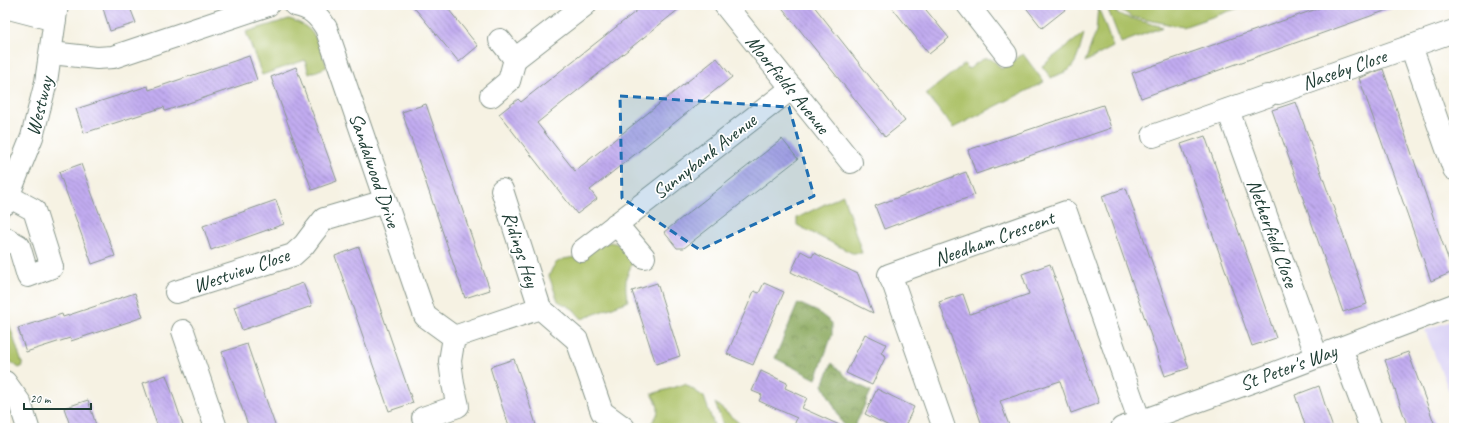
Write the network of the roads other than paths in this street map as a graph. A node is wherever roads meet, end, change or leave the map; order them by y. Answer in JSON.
{"nodes":[{"id":1,"x":268,"y":5,"type":"edge"},
{"id":2,"x":295,"y":5,"type":"edge"},
{"id":3,"x":585,"y":5,"type":"edge"},
{"id":4,"x":725,"y":5,"type":"edge"},
{"id":5,"x":968,"y":5,"type":"edge"},
{"id":6,"x":5,"y":7,"type":"edge"},
{"id":7,"x":56,"y":12,"type":"edge"},
{"id":8,"x":1454,"y":31,"type":"edge"},
{"id":9,"x":500,"y":40,"type":"dead end"},
{"id":10,"x":1411,"y":46,"type":"junction"},
{"id":11,"x":51,"y":53,"type":"junction"},
{"id":12,"x":1006,"y":54,"type":"dead end"},
{"id":13,"x":515,"y":59,"type":"junction"},
{"id":14,"x":792,"y":88,"type":"junction"},
{"id":15,"x":491,"y":96,"type":"dead end"},
{"id":16,"x":1228,"y":110,"type":"junction"},
{"id":17,"x":1152,"y":136,"type":"dead end"},
{"id":18,"x":851,"y":162,"type":"dead end"},
{"id":19,"x":1454,"y":169,"type":"edge"},
{"id":20,"x":502,"y":190,"type":"dead end"},
{"id":21,"x":6,"y":200,"type":"edge"},
{"id":22,"x":385,"y":201,"type":"junction"},
{"id":23,"x":616,"y":224,"type":"junction"},
{"id":24,"x":5,"y":238,"type":"edge"},
{"id":25,"x":582,"y":251,"type":"dead end"},
{"id":26,"x":644,"y":257,"type":"dead end"},
{"id":27,"x":176,"y":292,"type":"dead end"},
{"id":28,"x":1454,"y":305,"type":"edge"},
{"id":29,"x":540,"y":308,"type":"junction"},
{"id":30,"x":183,"y":331,"type":"dead end"},
{"id":31,"x":454,"y":337,"type":"junction"},
{"id":32,"x":1341,"y":348,"type":"junction"},
{"id":33,"x":1317,"y":357,"type":"junction"},
{"id":34,"x":5,"y":382,"type":"edge"},
{"id":35,"x":423,"y":418,"type":"dead end"},
{"id":36,"x":1165,"y":421,"type":"edge"},
{"id":37,"x":1131,"y":425,"type":"edge"},
{"id":38,"x":28,"y":428,"type":"edge"},
{"id":39,"x":216,"y":428,"type":"edge"},
{"id":40,"x":624,"y":428,"type":"edge"},
{"id":41,"x":944,"y":428,"type":"edge"},
{"id":42,"x":1371,"y":428,"type":"edge"}],
"edges":[{"from":1,"to":11,"type":"street"},
{"from":2,"to":22,"type":"street","name":"Sandalwood Drive"},
{"from":3,"to":13,"type":"street"},
{"from":4,"to":14,"type":"street","name":"Moorfields Avenue"},
{"from":5,"to":12,"type":"street"},
{"from":6,"to":7,"type":"street"},
{"from":7,"to":11,"type":"street","name":"Westway"},
{"from":8,"to":10,"type":"street","name":"Naseby Close"},
{"from":9,"to":13,"type":"street"},
{"from":10,"to":16,"type":"street","name":"Naseby Close"},
{"from":10,"to":19,"type":"street","name":"Naseby Close"},
{"from":11,"to":21,"type":"street","name":"Westway"},
{"from":13,"to":15,"type":"street"},
{"from":14,"to":18,"type":"street","name":"Moorfields Avenue"},
{"from":14,"to":23,"type":"street","name":"Sunnybank Avenue"},
{"from":16,"to":17,"type":"street"},
{"from":16,"to":33,"type":"street","name":"Netherfield Close"},
{"from":20,"to":29,"type":"street","name":"Ridings Hey"},
{"from":21,"to":24,"type":"street"},
{"from":22,"to":27,"type":"street","name":"Westview Close"},
{"from":22,"to":31,"type":"street","name":"Sandalwood Drive"},
{"from":23,"to":25,"type":"street","name":"Sunnybank Avenue"},
{"from":23,"to":26,"type":"street"},
{"from":28,"to":32,"type":"street","name":"St Peter's Way"},
{"from":29,"to":31,"type":"street","name":"Ridings Hey"},
{"from":29,"to":40,"type":"street","name":"Ridings Hey"},
{"from":30,"to":39,"type":"street"},
{"from":31,"to":35,"type":"street"},
{"from":32,"to":33,"type":"street","name":"St Peter's Way"},
{"from":32,"to":42,"type":"street"},
{"from":33,"to":36,"type":"street","name":"St Peter's Way"},
{"from":34,"to":38,"type":"street"},
{"from":36,"to":37,"type":"street","name":"St Peter's Way"},
{"from":37,"to":41,"type":"street","name":"Needham Crescent"}]}
